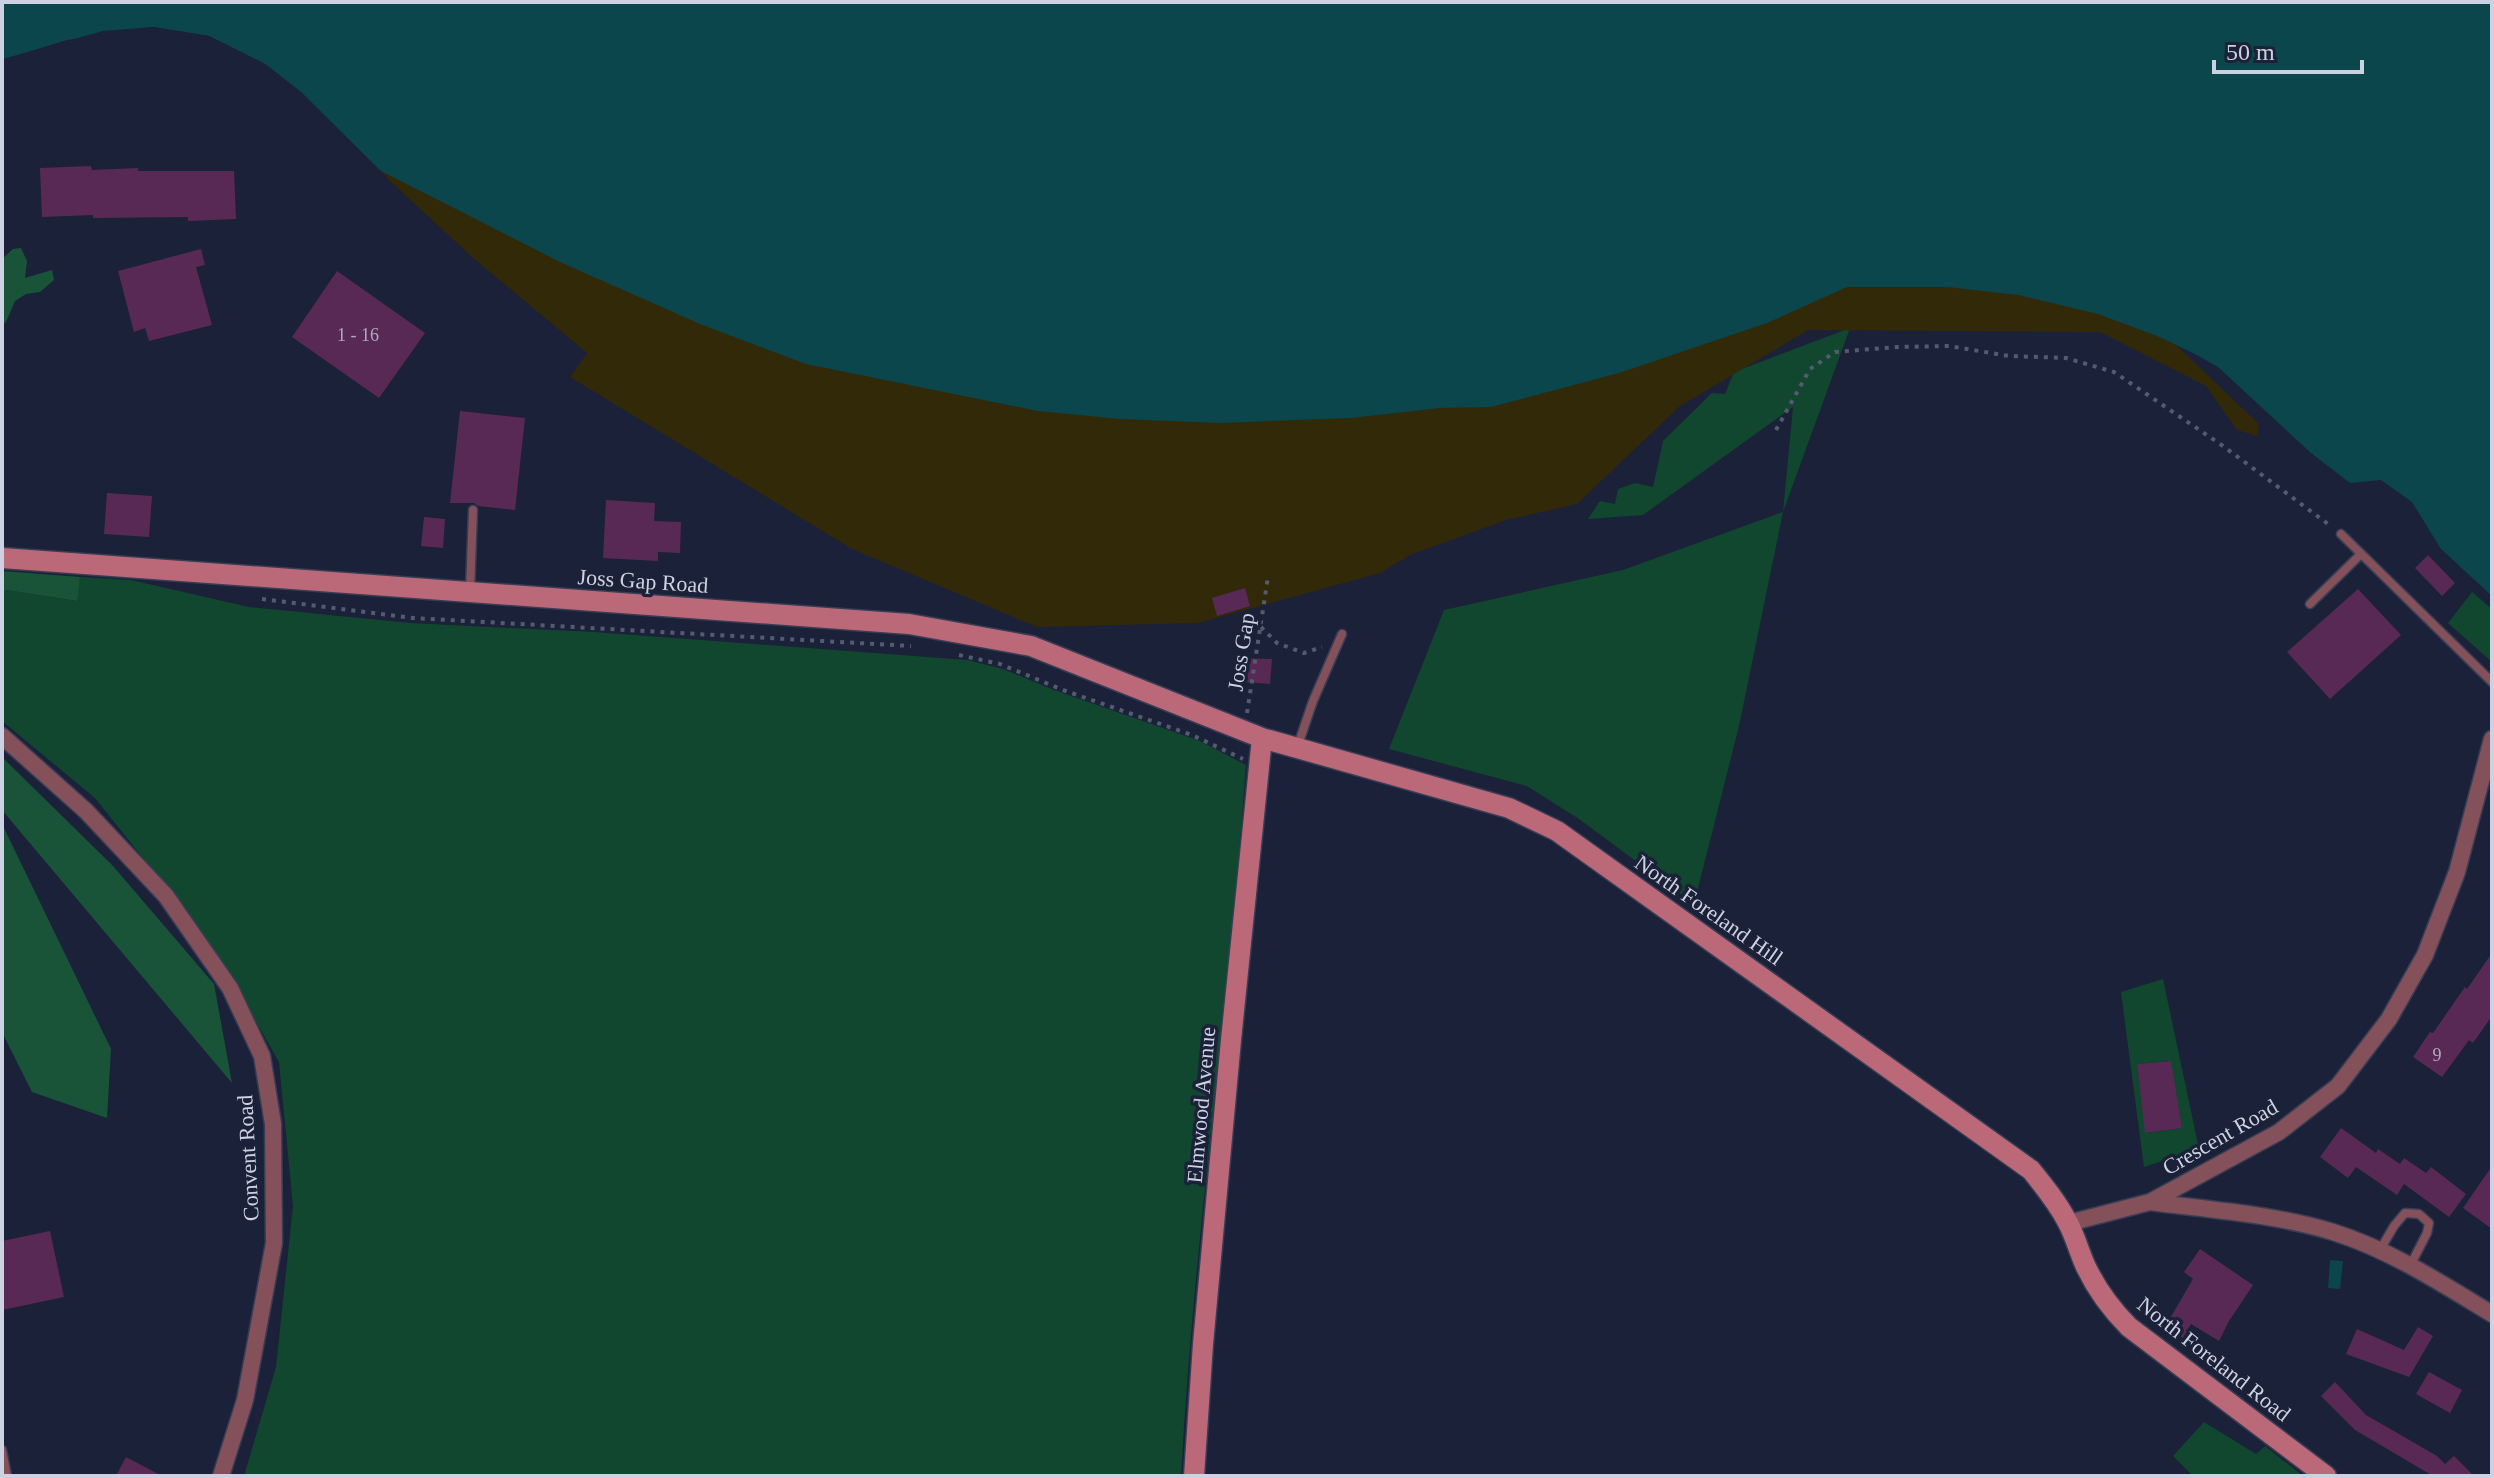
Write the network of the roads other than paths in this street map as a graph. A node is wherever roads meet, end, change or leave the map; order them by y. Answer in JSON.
{"nodes":[{"id":1,"x":473,"y":510,"type":"dead end"},
{"id":2,"x":2341,"y":534,"type":"road end"},
{"id":3,"x":2361,"y":554,"type":"junction"},
{"id":4,"x":2,"y":558,"type":"edge"},
{"id":5,"x":470,"y":592,"type":"junction"},
{"id":6,"x":2310,"y":604,"type":"dead end"},
{"id":7,"x":1342,"y":634,"type":"dead end"},
{"id":8,"x":2492,"y":682,"type":"edge"},
{"id":9,"x":1253,"y":735,"type":"junction"},
{"id":10,"x":2,"y":736,"type":"edge"},
{"id":11,"x":2492,"y":739,"type":"edge"},
{"id":12,"x":1297,"y":749,"type":"junction"},
{"id":13,"x":2150,"y":1202,"type":"junction"},
{"id":14,"x":2069,"y":1223,"type":"junction"},
{"id":15,"x":2380,"y":1250,"type":"junction"},
{"id":16,"x":2410,"y":1266,"type":"junction"},
{"id":17,"x":2492,"y":1314,"type":"edge"},
{"id":18,"x":2,"y":1450,"type":"edge"},
{"id":19,"x":7,"y":1476,"type":"edge"},
{"id":20,"x":221,"y":1476,"type":"edge"},
{"id":21,"x":1194,"y":1476,"type":"edge"},
{"id":22,"x":2326,"y":1476,"type":"edge"}],
"edges":[{"from":1,"to":5,"type":"lane"},
{"from":2,"to":3,"type":"lane"},
{"from":3,"to":6,"type":"lane"},
{"from":3,"to":8,"type":"lane"},
{"from":4,"to":5,"type":"main road","name":"Joss Gap Road"},
{"from":5,"to":9,"type":"main road","name":"Joss Gap Road"},
{"from":7,"to":12,"type":"lane"},
{"from":9,"to":12,"type":"main road","name":"North Foreland Hill"},
{"from":9,"to":21,"type":"main road","name":"Elmwood Avenue"},
{"from":10,"to":20,"type":"street","name":"Convent Road"},
{"from":11,"to":13,"type":"street","name":"Crescent Road"},
{"from":12,"to":14,"type":"main road","name":"North Foreland Hill"},
{"from":13,"to":14,"type":"street","name":"Crescent Road"},
{"from":13,"to":15,"type":"street"},
{"from":14,"to":22,"type":"main road","name":"North Foreland Road"},
{"from":15,"to":16,"type":"street"},
{"from":15,"to":16,"type":"lane"},
{"from":16,"to":17,"type":"street"},
{"from":18,"to":19,"type":"lane"}]}
